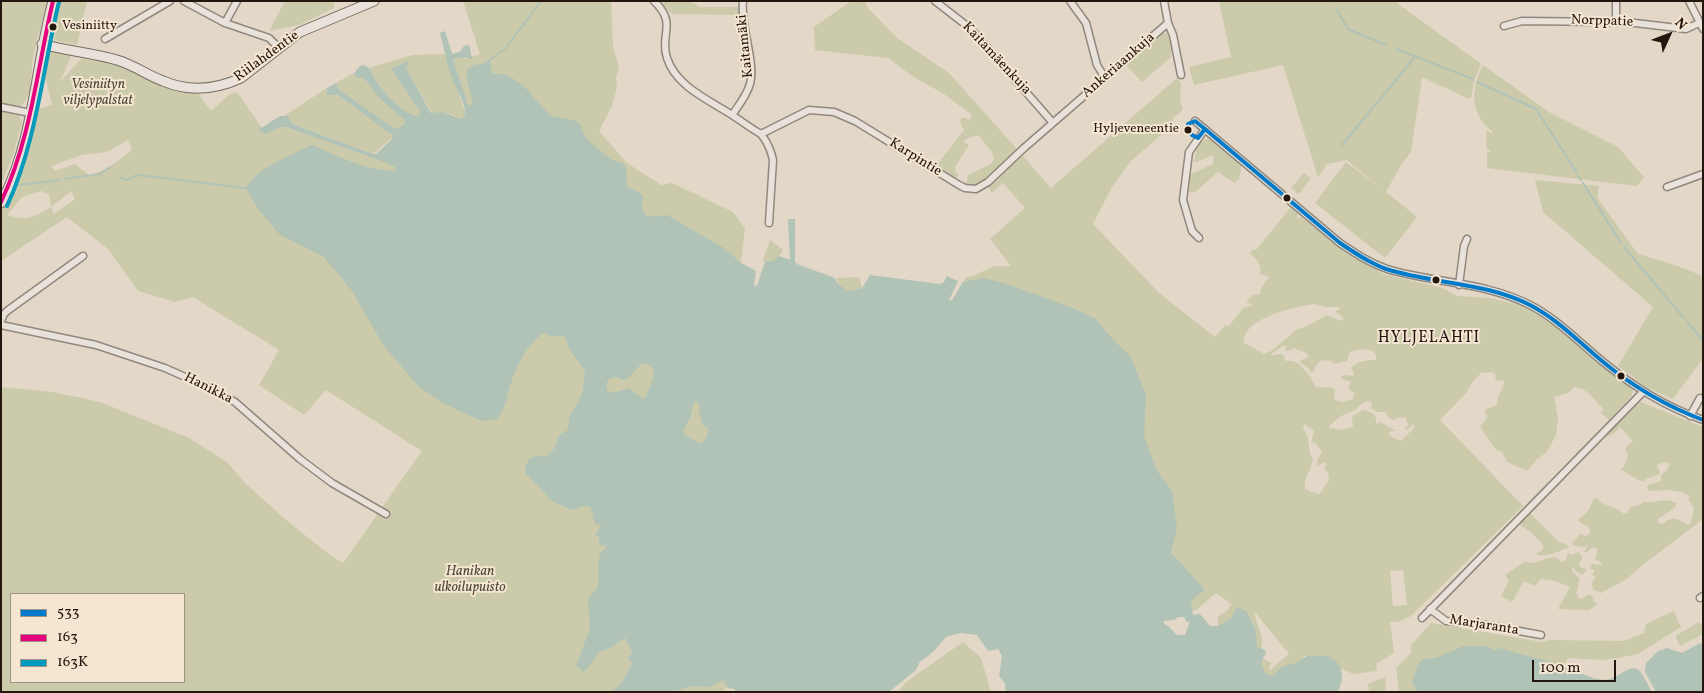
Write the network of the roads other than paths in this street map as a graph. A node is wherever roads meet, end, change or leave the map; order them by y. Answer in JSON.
{"nodes":[{"id":1,"x":53,"y":1,"type":"edge"},
{"id":2,"x":170,"y":1,"type":"edge"},
{"id":3,"x":184,"y":1,"type":"edge"},
{"id":4,"x":237,"y":1,"type":"edge"},
{"id":5,"x":374,"y":1,"type":"edge"},
{"id":6,"x":654,"y":1,"type":"edge"},
{"id":7,"x":743,"y":1,"type":"edge"},
{"id":8,"x":935,"y":1,"type":"edge"},
{"id":9,"x":1070,"y":1,"type":"edge"},
{"id":10,"x":1164,"y":1,"type":"edge"},
{"id":11,"x":1616,"y":1,"type":"edge"},
{"id":12,"x":1689,"y":1,"type":"edge"},
{"id":13,"x":157,"y":5,"type":"edge"},
{"id":14,"x":1616,"y":22,"type":"junction"},
{"id":15,"x":225,"y":23,"type":"junction"},
{"id":16,"x":1168,"y":23,"type":"junction"},
{"id":17,"x":1504,"y":26,"type":"dead end"},
{"id":18,"x":1701,"y":26,"type":"edge"},
{"id":19,"x":105,"y":39,"type":"dead end"},
{"id":20,"x":42,"y":44,"type":"junction"},
{"id":21,"x":279,"y":48,"type":"junction"},
{"id":22,"x":1181,"y":75,"type":"dead end"},
{"id":23,"x":1105,"y":78,"type":"junction"},
{"id":24,"x":1,"y":107,"type":"edge"},
{"id":25,"x":30,"y":113,"type":"junction"},
{"id":26,"x":732,"y":115,"type":"junction"},
{"id":27,"x":1195,"y":121,"type":"dead end"},
{"id":28,"x":1053,"y":123,"type":"junction"},
{"id":29,"x":1205,"y":129,"type":"junction"},
{"id":30,"x":762,"y":134,"type":"junction"},
{"id":31,"x":1703,"y":174,"type":"edge"},
{"id":32,"x":1667,"y":187,"type":"dead end"},
{"id":33,"x":1,"y":203,"type":"edge"},
{"id":34,"x":769,"y":223,"type":"dead end"},
{"id":35,"x":1199,"y":238,"type":"dead end"},
{"id":36,"x":1467,"y":239,"type":"dead end"},
{"id":37,"x":83,"y":256,"type":"dead end"},
{"id":38,"x":1459,"y":285,"type":"junction"},
{"id":39,"x":1,"y":323,"type":"edge"},
{"id":40,"x":1643,"y":392,"type":"junction"},
{"id":41,"x":1700,"y":398,"type":"dead end"},
{"id":42,"x":1690,"y":416,"type":"junction"},
{"id":43,"x":1703,"y":420,"type":"edge"},
{"id":44,"x":386,"y":514,"type":"dead end"},
{"id":45,"x":1430,"y":609,"type":"junction"},
{"id":46,"x":1422,"y":618,"type":"dead end"},
{"id":47,"x":1541,"y":635,"type":"dead end"}],
"edges":[{"from":1,"to":20,"type":"street"},
{"from":2,"to":13,"type":"street"},
{"from":3,"to":15,"type":"street"},
{"from":4,"to":15,"type":"street"},
{"from":5,"to":21,"type":"street","name":"Riilahdentie"},
{"from":6,"to":26,"type":"street"},
{"from":7,"to":26,"type":"street","name":"Kaitamäki"},
{"from":8,"to":28,"type":"street","name":"Kaitamäenkuja"},
{"from":9,"to":23,"type":"street"},
{"from":10,"to":16,"type":"street","name":"Ankeriaankuja"},
{"from":11,"to":14,"type":"street"},
{"from":12,"to":18,"type":"street"},
{"from":13,"to":19,"type":"street"},
{"from":14,"to":17,"type":"street","name":"Norppatie"},
{"from":14,"to":18,"type":"street","name":"Norppatie"},
{"from":15,"to":21,"type":"street"},
{"from":16,"to":22,"type":"street"},
{"from":16,"to":23,"type":"street","name":"Ankeriaankuja"},
{"from":20,"to":21,"type":"street","name":"Riilahdentie"},
{"from":20,"to":25,"type":"street"},
{"from":23,"to":28,"type":"street","name":"Ankeriaankuja"},
{"from":24,"to":25,"type":"street"},
{"from":25,"to":33,"type":"street"},
{"from":26,"to":30,"type":"street"},
{"from":27,"to":29,"type":"street"},
{"from":28,"to":30,"type":"street","name":"Karpintie"},
{"from":29,"to":35,"type":"street"},
{"from":29,"to":38,"type":"street"},
{"from":30,"to":34,"type":"street"},
{"from":31,"to":32,"type":"street"},
{"from":36,"to":38,"type":"street"},
{"from":37,"to":39,"type":"street","name":"Hanikka"},
{"from":38,"to":40,"type":"street"},
{"from":39,"to":44,"type":"street","name":"Hanikka"},
{"from":40,"to":42,"type":"street"},
{"from":40,"to":45,"type":"street"},
{"from":41,"to":42,"type":"street"},
{"from":42,"to":43,"type":"street"},
{"from":45,"to":46,"type":"street"},
{"from":45,"to":47,"type":"street","name":"Marjaranta"}]}
